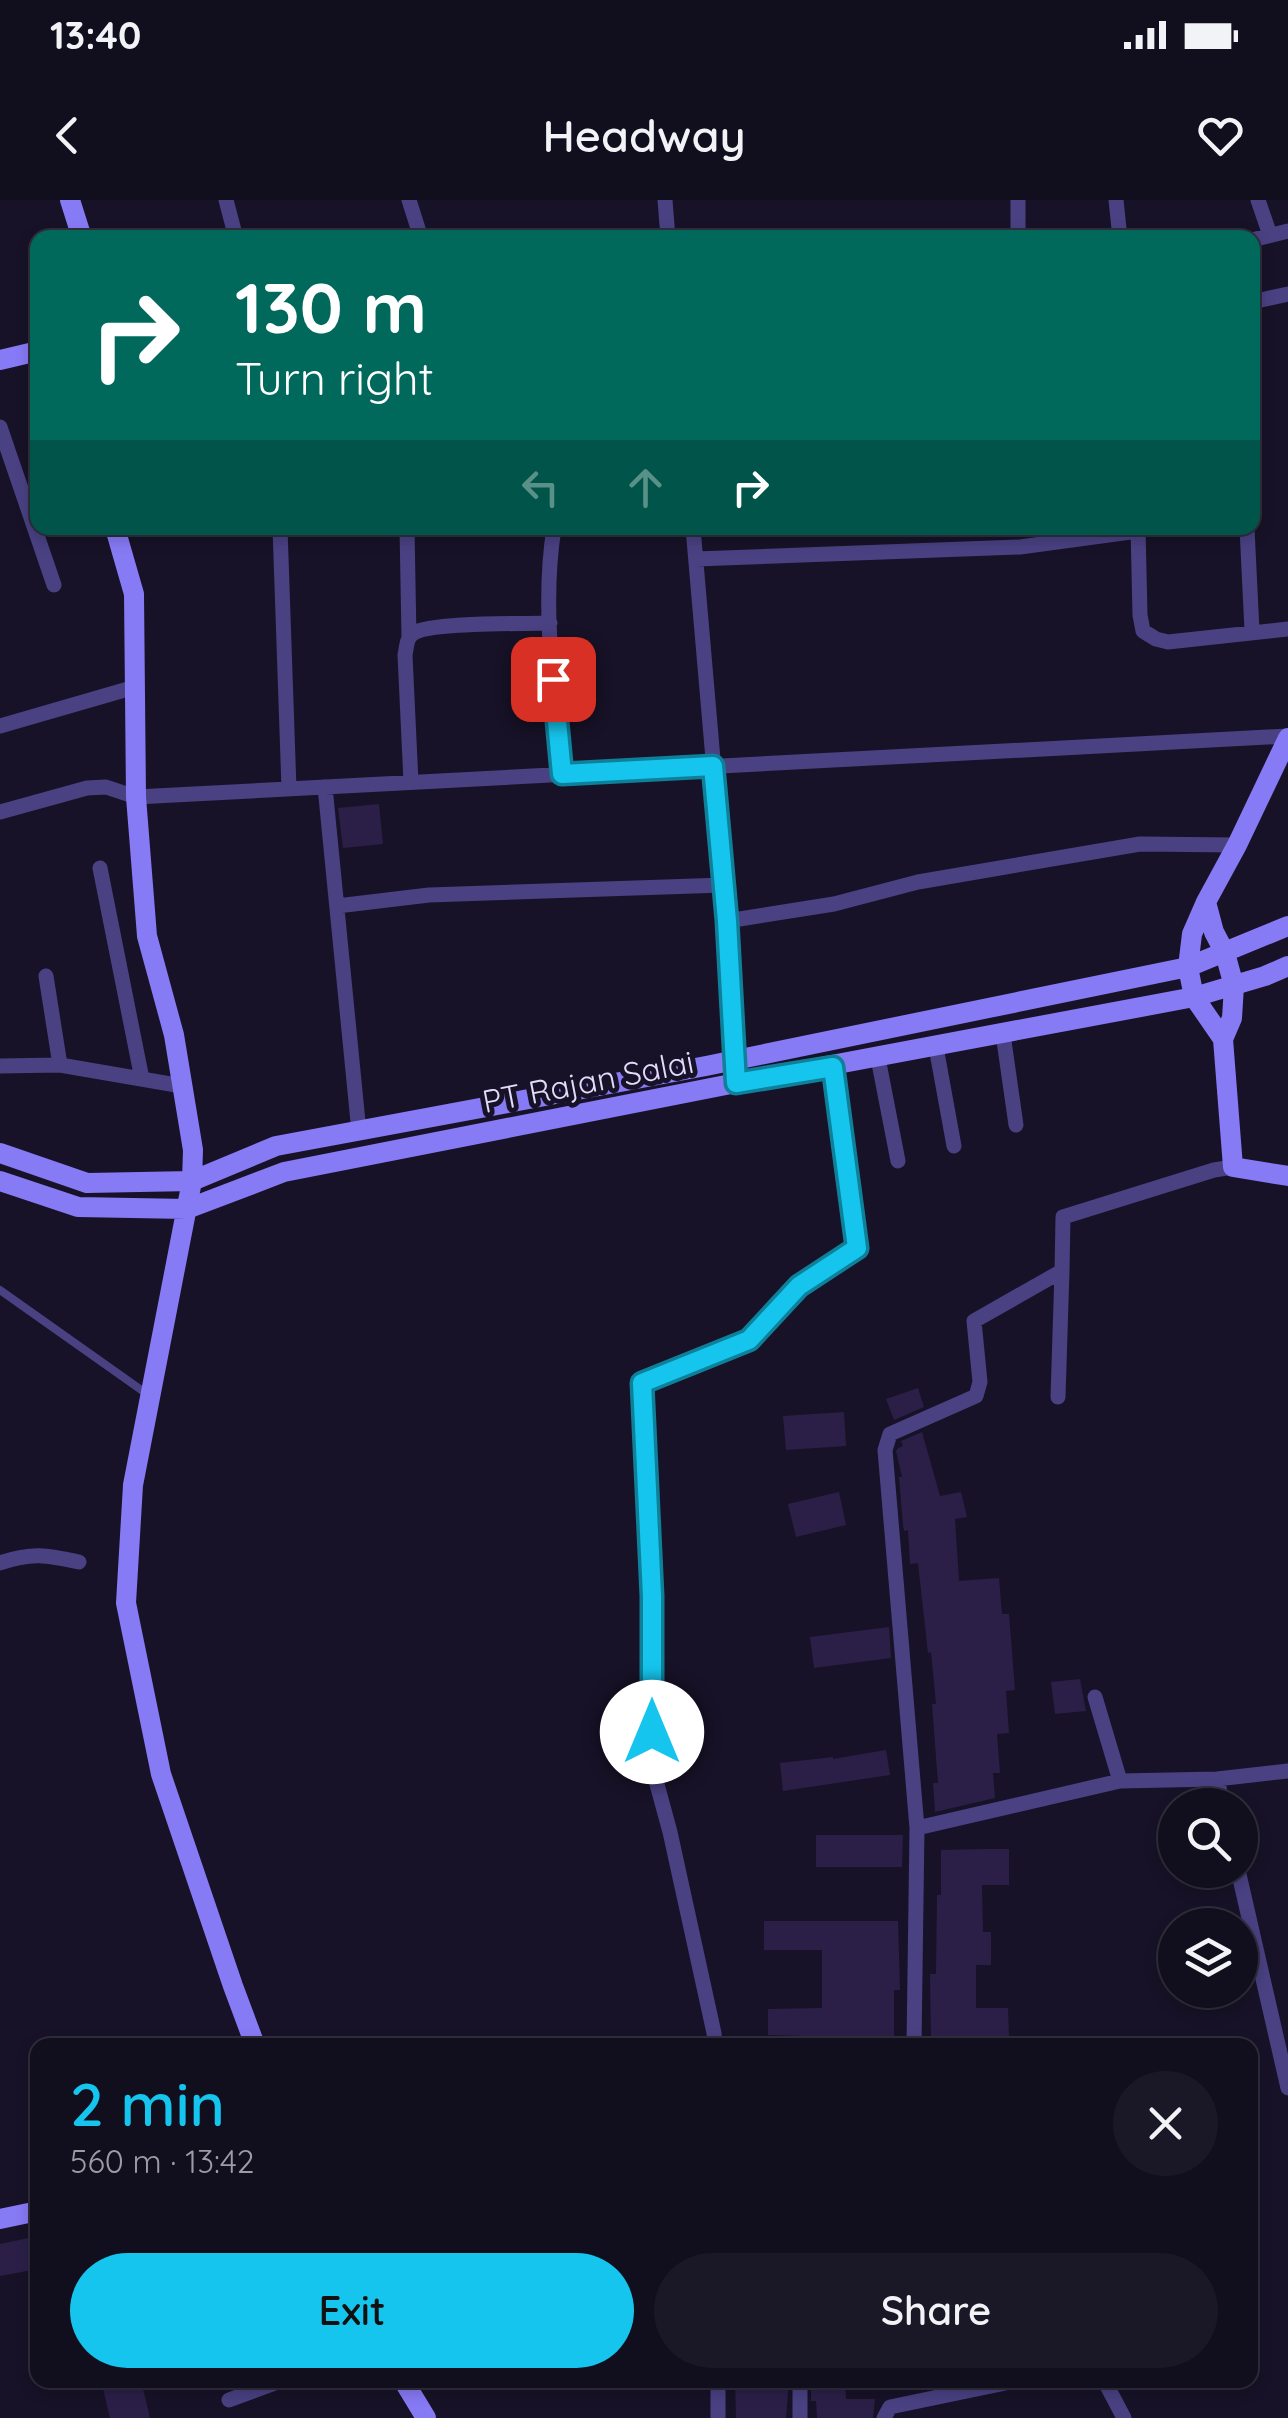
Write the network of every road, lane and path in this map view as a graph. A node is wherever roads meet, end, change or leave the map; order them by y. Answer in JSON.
{"nodes":[{"id":1,"x":70,"y":200,"type":"edge"},
{"id":2,"x":226,"y":200,"type":"edge"},
{"id":3,"x":410,"y":200,"type":"edge"},
{"id":4,"x":665,"y":200,"type":"edge"},
{"id":5,"x":1018,"y":200,"type":"edge"},
{"id":6,"x":1116,"y":200,"type":"edge"},
{"id":7,"x":1258,"y":200,"type":"edge"},
{"id":8,"x":79,"y":230,"type":"edge"},
{"id":9,"x":234,"y":230,"type":"edge"},
{"id":10,"x":419,"y":230,"type":"edge"},
{"id":11,"x":667,"y":230,"type":"edge"},
{"id":12,"x":1018,"y":230,"type":"edge"},
{"id":13,"x":1119,"y":230,"type":"edge"},
{"id":14,"x":1288,"y":232,"type":"edge"},
{"id":15,"x":1270,"y":235,"type":"junction"},
{"id":16,"x":1260,"y":238,"type":"edge"},
{"id":17,"x":1288,"y":294,"type":"edge"},
{"id":18,"x":1260,"y":300,"type":"edge"},
{"id":19,"x":30,"y":353,"type":"edge"},
{"id":20,"x":0,"y":360,"type":"edge"},
{"id":21,"x":0,"y":427,"type":"edge"},
{"id":22,"x":30,"y":515,"type":"edge"},
{"id":23,"x":37,"y":535,"type":"edge"},
{"id":24,"x":117,"y":535,"type":"edge"},
{"id":25,"x":280,"y":535,"type":"edge"},
{"id":26,"x":407,"y":535,"type":"edge"},
{"id":27,"x":553,"y":535,"type":"edge"},
{"id":28,"x":694,"y":535,"type":"edge"},
{"id":29,"x":1020,"y":535,"type":"edge"},
{"id":30,"x":1099,"y":535,"type":"edge"},
{"id":31,"x":1138,"y":535,"type":"edge"},
{"id":32,"x":1248,"y":535,"type":"edge"},
{"id":33,"x":1020,"y":547,"type":"junction"},
{"id":34,"x":696,"y":559,"type":"junction"},
{"id":35,"x":54,"y":585,"type":"dead end"},
{"id":36,"x":550,"y":623,"type":"junction"},
{"id":37,"x":1288,"y":629,"type":"edge"},
{"id":38,"x":1252,"y":631,"type":"junction"},
{"id":39,"x":408,"y":638,"type":"junction"},
{"id":40,"x":135,"y":688,"type":"junction"},
{"id":41,"x":0,"y":726,"type":"edge"},
{"id":42,"x":1288,"y":737,"type":"edge"},
{"id":43,"x":713,"y":766,"type":"junction"},
{"id":44,"x":562,"y":774,"type":"junction"},
{"id":45,"x":411,"y":782,"type":"junction"},
{"id":46,"x":325,"y":787,"type":"junction"},
{"id":47,"x":288,"y":789,"type":"junction"},
{"id":48,"x":136,"y":797,"type":"junction"},
{"id":49,"x":0,"y":812,"type":"edge"},
{"id":50,"x":1237,"y":845,"type":"junction"},
{"id":51,"x":100,"y":868,"type":"dead end"},
{"id":52,"x":724,"y":885,"type":"junction"},
{"id":53,"x":1206,"y":902,"type":"junction"},
{"id":54,"x":337,"y":906,"type":"junction"},
{"id":55,"x":727,"y":921,"type":"junction"},
{"id":56,"x":1288,"y":926,"type":"edge"},
{"id":57,"x":1225,"y":953,"type":"junction"},
{"id":58,"x":1288,"y":966,"type":"edge"},
{"id":59,"x":1188,"y":967,"type":"junction"},
{"id":60,"x":46,"y":976,"type":"dead end"},
{"id":61,"x":1265,"y":976,"type":"junction"},
{"id":62,"x":1288,"y":978,"type":"edge"},
{"id":63,"x":1234,"y":986,"type":"junction"},
{"id":64,"x":1194,"y":997,"type":"junction"},
{"id":65,"x":1003,"y":1034,"type":"junction"},
{"id":66,"x":1223,"y":1039,"type":"junction"},
{"id":67,"x":936,"y":1047,"type":"junction"},
{"id":68,"x":878,"y":1058,"type":"junction"},
{"id":69,"x":733,"y":1060,"type":"junction"},
{"id":70,"x":60,"y":1065,"type":"junction"},
{"id":71,"x":0,"y":1066,"type":"edge"},
{"id":72,"x":833,"y":1067,"type":"junction"},
{"id":73,"x":142,"y":1079,"type":"junction"},
{"id":74,"x":736,"y":1083,"type":"junction"},
{"id":75,"x":182,"y":1086,"type":"junction"},
{"id":76,"x":499,"y":1106,"type":"junction"},
{"id":77,"x":1016,"y":1125,"type":"dead end"},
{"id":78,"x":498,"y":1130,"type":"junction"},
{"id":79,"x":359,"y":1132,"type":"junction"},
{"id":80,"x":954,"y":1146,"type":"dead end"},
{"id":81,"x":0,"y":1153,"type":"edge"},
{"id":82,"x":898,"y":1161,"type":"dead end"},
{"id":83,"x":1233,"y":1167,"type":"junction"},
{"id":84,"x":1288,"y":1176,"type":"edge"},
{"id":85,"x":192,"y":1180,"type":"junction"},
{"id":86,"x":0,"y":1181,"type":"edge"},
{"id":87,"x":186,"y":1209,"type":"junction"},
{"id":88,"x":1062,"y":1272,"type":"junction"},
{"id":89,"x":0,"y":1290,"type":"edge"},
{"id":90,"x":152,"y":1397,"type":"junction"},
{"id":91,"x":1058,"y":1398,"type":"dead end"},
{"id":92,"x":79,"y":1562,"type":"dead end"},
{"id":93,"x":0,"y":1563,"type":"edge"},
{"id":94,"x":1095,"y":1696,"type":"dead end"},
{"id":95,"x":1288,"y":1771,"type":"edge"},
{"id":96,"x":1217,"y":1779,"type":"junction"},
{"id":97,"x":1120,"y":1781,"type":"junction"},
{"id":98,"x":1219,"y":1788,"type":"edge"},
{"id":99,"x":917,"y":1828,"type":"junction"},
{"id":100,"x":1242,"y":1888,"type":"edge"},
{"id":101,"x":252,"y":2038,"type":"edge"},
{"id":102,"x":714,"y":2038,"type":"edge"},
{"id":103,"x":914,"y":2038,"type":"edge"},
{"id":104,"x":1288,"y":2088,"type":"edge"},
{"id":105,"x":30,"y":2212,"type":"edge"},
{"id":106,"x":0,"y":2218,"type":"edge"},
{"id":107,"x":261,"y":2388,"type":"edge"},
{"id":108,"x":408,"y":2388,"type":"edge"},
{"id":109,"x":718,"y":2388,"type":"edge"},
{"id":110,"x":800,"y":2388,"type":"edge"},
{"id":111,"x":981,"y":2388,"type":"edge"},
{"id":112,"x":1108,"y":2388,"type":"edge"},
{"id":113,"x":229,"y":2400,"type":"dead end"},
{"id":114,"x":426,"y":2418,"type":"edge"},
{"id":115,"x":718,"y":2418,"type":"edge"},
{"id":116,"x":800,"y":2418,"type":"edge"},
{"id":117,"x":884,"y":2418,"type":"edge"},
{"id":118,"x":1124,"y":2418,"type":"edge"}],
"edges":[{"from":1,"to":8,"type":"main road"},
{"from":2,"to":9,"type":"street"},
{"from":3,"to":10,"type":"street"},
{"from":4,"to":11,"type":"street"},
{"from":5,"to":12,"type":"street"},
{"from":6,"to":13,"type":"street"},
{"from":7,"to":15,"type":"street"},
{"from":14,"to":15,"type":"street"},
{"from":15,"to":16,"type":"street"},
{"from":17,"to":18,"type":"street"},
{"from":19,"to":20,"type":"main road"},
{"from":21,"to":22,"type":"street"},
{"from":23,"to":35,"type":"street"},
{"from":24,"to":40,"type":"main road"},
{"from":25,"to":47,"type":"street"},
{"from":26,"to":39,"type":"street"},
{"from":27,"to":36,"type":"street"},
{"from":28,"to":34,"type":"street"},
{"from":29,"to":33,"type":"street"},
{"from":30,"to":33,"type":"street"},
{"from":31,"to":38,"type":"street"},
{"from":32,"to":38,"type":"street"},
{"from":33,"to":34,"type":"street"},
{"from":34,"to":43,"type":"street"},
{"from":36,"to":39,"type":"street"},
{"from":36,"to":44,"type":"street"},
{"from":37,"to":38,"type":"street"},
{"from":39,"to":45,"type":"street"},
{"from":40,"to":41,"type":"street"},
{"from":40,"to":48,"type":"main road"},
{"from":42,"to":43,"type":"street"},
{"from":42,"to":50,"type":"main road"},
{"from":43,"to":44,"type":"street"},
{"from":43,"to":52,"type":"street"},
{"from":44,"to":45,"type":"street"},
{"from":45,"to":46,"type":"street"},
{"from":46,"to":47,"type":"street"},
{"from":46,"to":54,"type":"street"},
{"from":47,"to":48,"type":"street"},
{"from":48,"to":49,"type":"street"},
{"from":48,"to":75,"type":"main road"},
{"from":50,"to":53,"type":"main road"},
{"from":50,"to":55,"type":"street"},
{"from":51,"to":73,"type":"street"},
{"from":52,"to":54,"type":"street"},
{"from":52,"to":55,"type":"street"},
{"from":53,"to":57,"type":"main road"},
{"from":53,"to":59,"type":"main road"},
{"from":54,"to":79,"type":"street"},
{"from":55,"to":69,"type":"street"},
{"from":56,"to":57,"type":"main road","name":"PT Rajan Salai"},
{"from":57,"to":59,"type":"main road","name":"PT Rajan Salai"},
{"from":57,"to":63,"type":"main road"},
{"from":58,"to":61,"type":"main road","name":"PT Rajan Salai"},
{"from":59,"to":64,"type":"main road"},
{"from":59,"to":69,"type":"main road","name":"PT Rajan Salai"},
{"from":60,"to":70,"type":"street"},
{"from":61,"to":62,"type":"street"},
{"from":61,"to":63,"type":"main road","name":"PT Rajan Salai"},
{"from":63,"to":64,"type":"main road","name":"PT Rajan Salai"},
{"from":63,"to":66,"type":"main road"},
{"from":64,"to":65,"type":"main road","name":"PT Rajan Salai"},
{"from":64,"to":66,"type":"main road"},
{"from":65,"to":67,"type":"main road","name":"PT Rajan Salai"},
{"from":65,"to":77,"type":"street"},
{"from":66,"to":83,"type":"main road"},
{"from":67,"to":68,"type":"main road","name":"PT Rajan Salai"},
{"from":67,"to":80,"type":"street"},
{"from":68,"to":72,"type":"main road","name":"PT Rajan Salai"},
{"from":68,"to":82,"type":"street"},
{"from":69,"to":74,"type":"street"},
{"from":69,"to":76,"type":"main road","name":"PT Rajan Salai"},
{"from":70,"to":71,"type":"street"},
{"from":70,"to":73,"type":"street"},
{"from":72,"to":74,"type":"main road","name":"PT Rajan Salai"},
{"from":72,"to":102,"type":"street"},
{"from":73,"to":75,"type":"street"},
{"from":74,"to":78,"type":"main road","name":"PT Rajan Salai"},
{"from":75,"to":85,"type":"main road"},
{"from":76,"to":78,"type":"main road"},
{"from":76,"to":79,"type":"main road","name":"PT Rajan Salai"},
{"from":78,"to":87,"type":"main road","name":"PT Rajan Salai"},
{"from":79,"to":85,"type":"main road","name":"PT Rajan Salai"},
{"from":81,"to":85,"type":"main road","name":"PT Rajan Salai"},
{"from":83,"to":84,"type":"main road"},
{"from":83,"to":88,"type":"street"},
{"from":85,"to":87,"type":"main road"},
{"from":86,"to":87,"type":"main road","name":"PT Rajan Salai"},
{"from":87,"to":90,"type":"main road"},
{"from":88,"to":91,"type":"street"},
{"from":88,"to":99,"type":"street"},
{"from":89,"to":90,"type":"lane"},
{"from":90,"to":101,"type":"main road"},
{"from":92,"to":93,"type":"street"},
{"from":94,"to":97,"type":"street"},
{"from":95,"to":96,"type":"street"},
{"from":96,"to":97,"type":"street"},
{"from":96,"to":98,"type":"street"},
{"from":97,"to":99,"type":"street"},
{"from":99,"to":103,"type":"street"},
{"from":100,"to":104,"type":"street"},
{"from":105,"to":106,"type":"main road"},
{"from":107,"to":113,"type":"street"},
{"from":108,"to":114,"type":"main road"},
{"from":109,"to":115,"type":"street"},
{"from":110,"to":116,"type":"street"},
{"from":111,"to":117,"type":"street"},
{"from":112,"to":118,"type":"street"}]}
